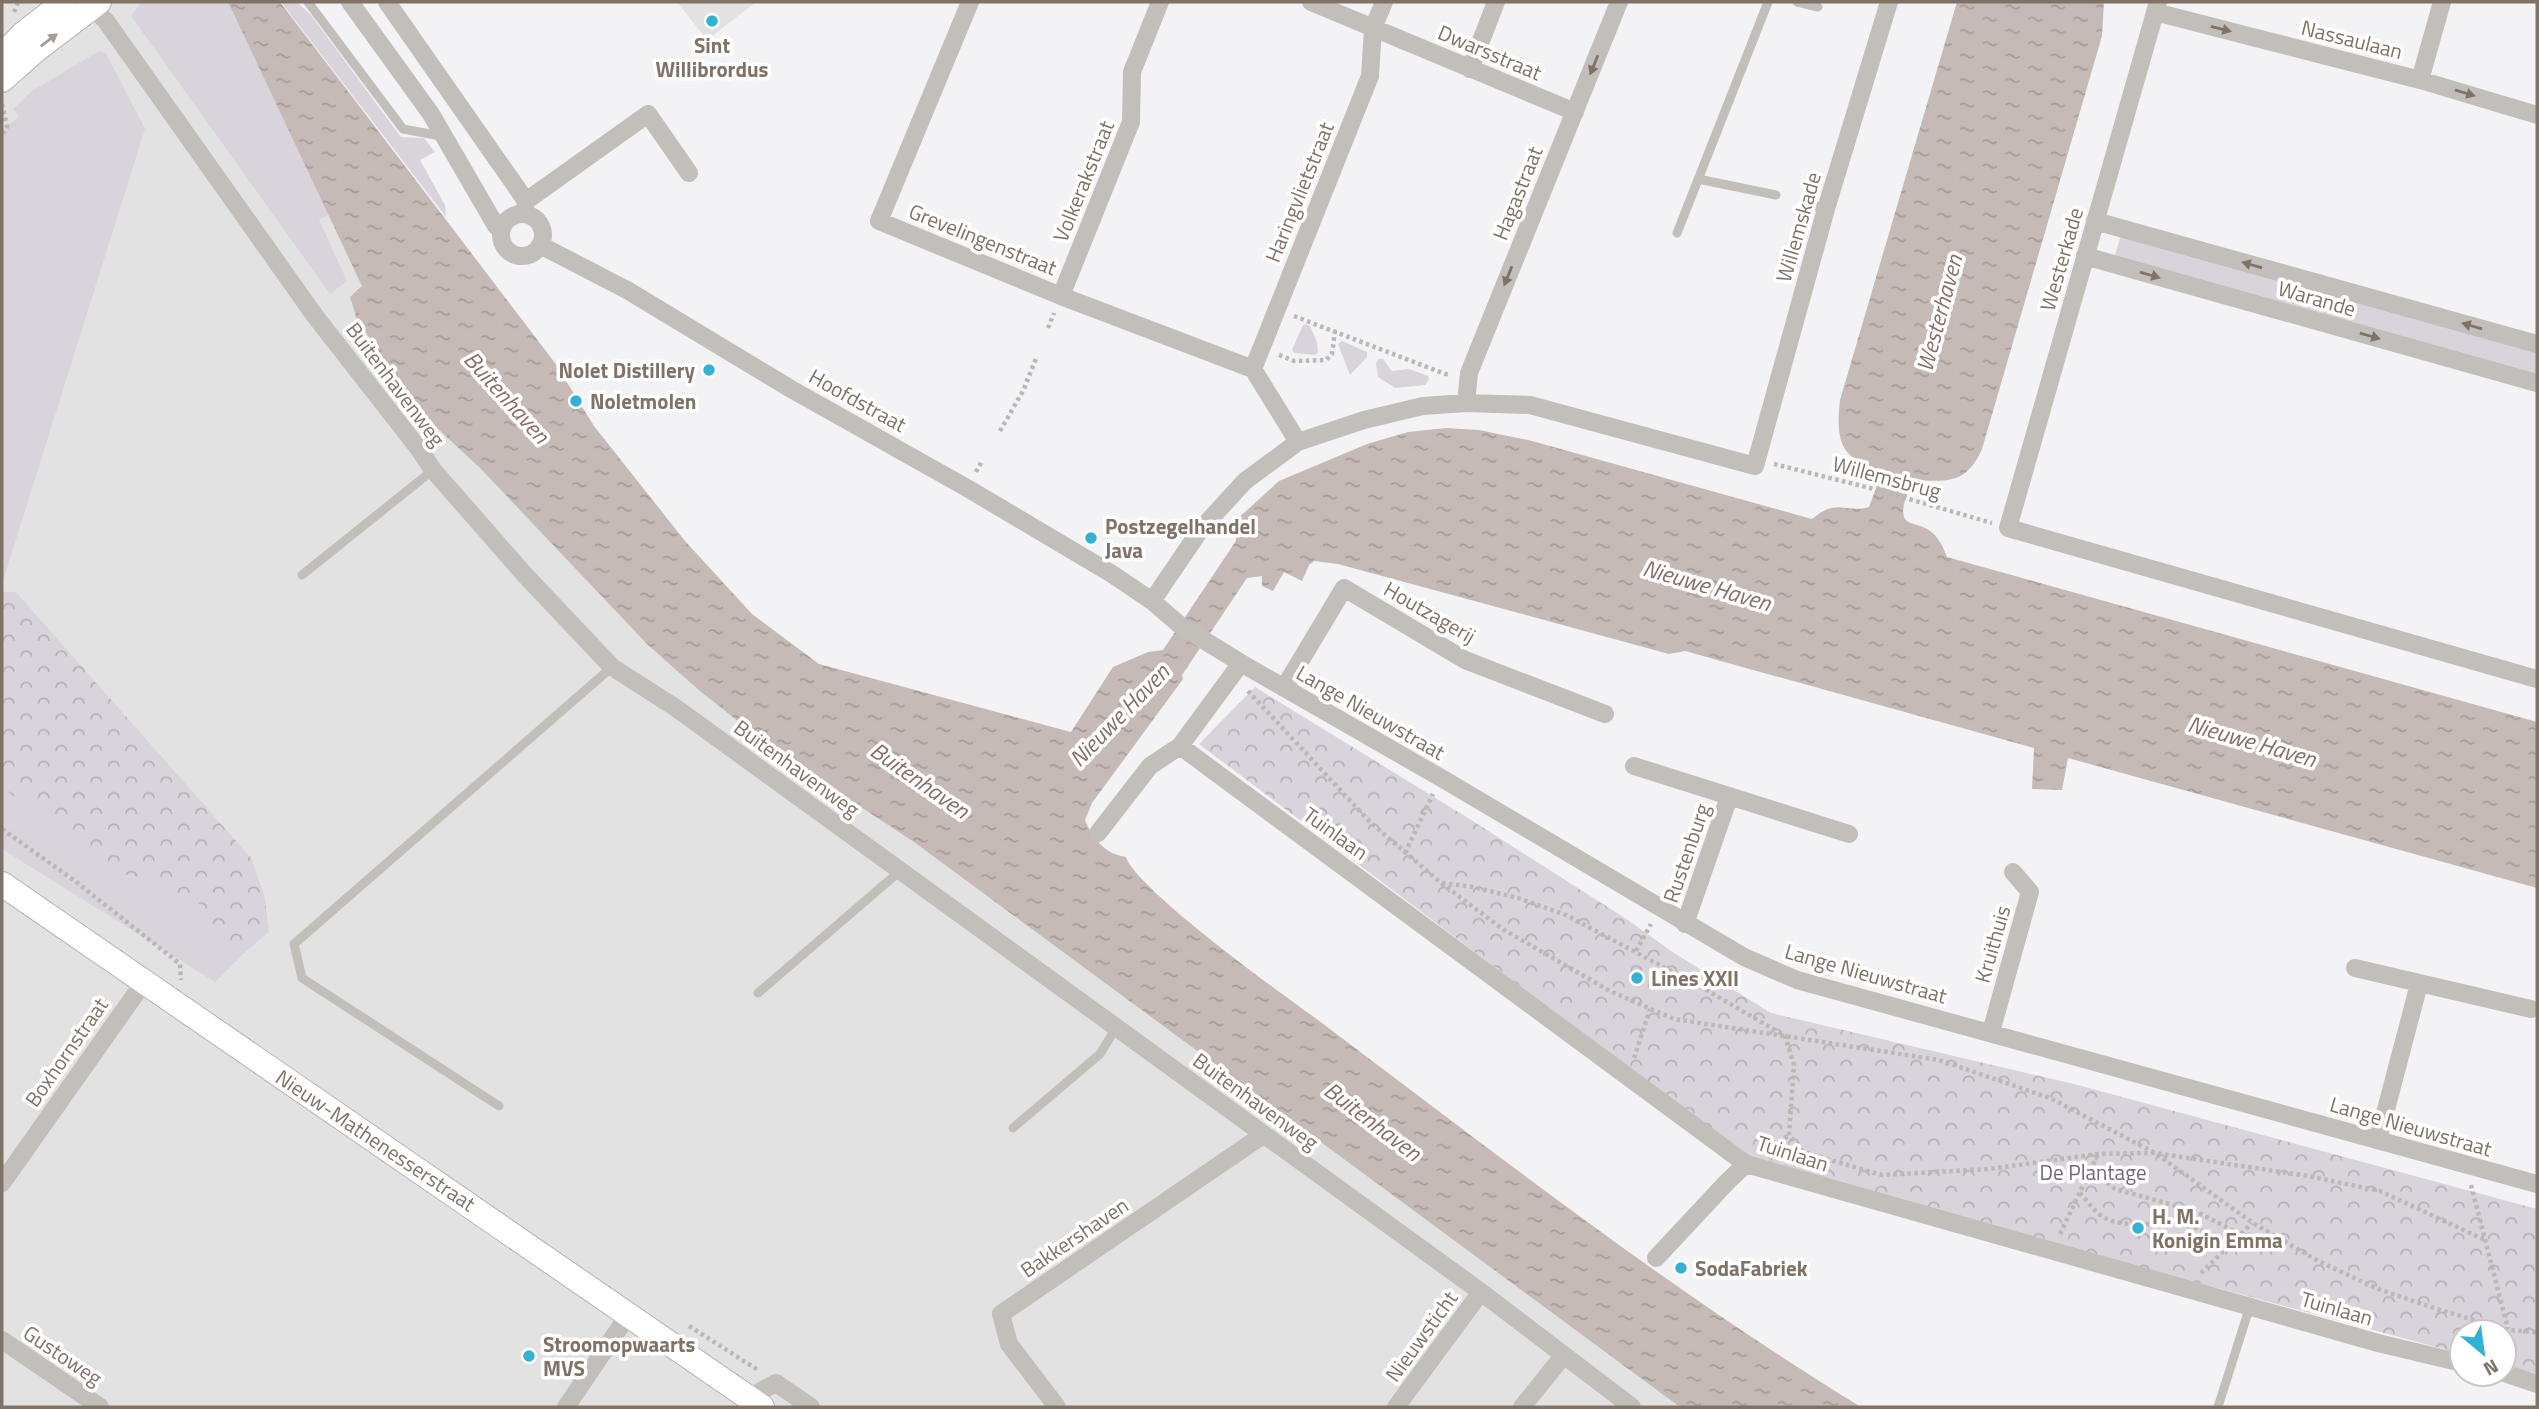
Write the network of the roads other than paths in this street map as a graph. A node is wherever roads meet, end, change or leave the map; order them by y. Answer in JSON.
{"nodes":[{"id":1,"x":62,"y":2,"type":"edge"},
{"id":2,"x":308,"y":2,"type":"edge"},
{"id":3,"x":350,"y":2,"type":"edge"},
{"id":4,"x":387,"y":2,"type":"edge"},
{"id":5,"x":970,"y":2,"type":"edge"},
{"id":6,"x":1160,"y":2,"type":"edge"},
{"id":7,"x":1311,"y":2,"type":"edge"},
{"id":8,"x":1384,"y":2,"type":"edge"},
{"id":9,"x":1496,"y":2,"type":"edge"},
{"id":10,"x":1619,"y":2,"type":"edge"},
{"id":11,"x":1768,"y":2,"type":"edge"},
{"id":12,"x":1797,"y":2,"type":"edge"},
{"id":13,"x":1889,"y":2,"type":"edge"},
{"id":14,"x":2442,"y":2,"type":"edge"},
{"id":15,"x":95,"y":4,"type":"edge"},
{"id":16,"x":1818,"y":7,"type":"dead end"},
{"id":17,"x":2156,"y":7,"type":"edge"},
{"id":18,"x":1373,"y":28,"type":"junction"},
{"id":19,"x":2,"y":56,"type":"edge"},
{"id":20,"x":1470,"y":69,"type":"junction"},
{"id":21,"x":2,"y":80,"type":"edge"},
{"id":22,"x":2420,"y":80,"type":"junction"},
{"id":23,"x":1575,"y":113,"type":"junction"},
{"id":24,"x":2537,"y":115,"type":"edge"},
{"id":25,"x":443,"y":136,"type":"junction"},
{"id":26,"x":689,"y":173,"type":"dead end"},
{"id":27,"x":1698,"y":179,"type":"junction"},
{"id":28,"x":1776,"y":195,"type":"dead end"},
{"id":29,"x":525,"y":207,"type":"junction"},
{"id":30,"x":2095,"y":221,"type":"junction"},
{"id":31,"x":502,"y":228,"type":"junction"},
{"id":32,"x":1677,"y":233,"type":"dead end"},
{"id":33,"x":540,"y":245,"type":"junction"},
{"id":34,"x":2085,"y":256,"type":"junction"},
{"id":35,"x":1061,"y":296,"type":"junction"},
{"id":36,"x":2537,"y":344,"type":"edge"},
{"id":37,"x":1253,"y":369,"type":"junction"},
{"id":38,"x":2537,"y":383,"type":"edge"},
{"id":39,"x":1466,"y":403,"type":"junction"},
{"id":40,"x":1298,"y":442,"type":"junction"},
{"id":41,"x":433,"y":470,"type":"junction"},
{"id":42,"x":302,"y":575,"type":"dead end"},
{"id":43,"x":1152,"y":601,"type":"junction"},
{"id":44,"x":1241,"y":663,"type":"junction"},
{"id":45,"x":612,"y":667,"type":"junction"},
{"id":46,"x":2537,"y":679,"type":"edge"},
{"id":47,"x":1284,"y":688,"type":"junction"},
{"id":48,"x":1605,"y":714,"type":"dead end"},
{"id":49,"x":1180,"y":746,"type":"junction"},
{"id":50,"x":1634,"y":766,"type":"dead end"},
{"id":51,"x":1729,"y":797,"type":"junction"},
{"id":52,"x":1098,"y":833,"type":"dead end"},
{"id":53,"x":1849,"y":834,"type":"dead end"},
{"id":54,"x":900,"y":871,"type":"junction"},
{"id":55,"x":2013,"y":872,"type":"dead end"},
{"id":56,"x":2,"y":884,"type":"edge"},
{"id":57,"x":1685,"y":924,"type":"junction"},
{"id":58,"x":2356,"y":968,"type":"dead end"},
{"id":59,"x":144,"y":982,"type":"junction"},
{"id":60,"x":2419,"y":984,"type":"junction"},
{"id":61,"x":758,"y":993,"type":"dead end"},
{"id":62,"x":2531,"y":1009,"type":"dead end"},
{"id":63,"x":1116,"y":1028,"type":"junction"},
{"id":64,"x":1991,"y":1032,"type":"junction"},
{"id":65,"x":499,"y":1106,"type":"dead end"},
{"id":66,"x":1013,"y":1128,"type":"dead end"},
{"id":67,"x":1263,"y":1135,"type":"junction"},
{"id":68,"x":2378,"y":1140,"type":"junction"},
{"id":69,"x":1746,"y":1164,"type":"junction"},
{"id":70,"x":2,"y":1183,"type":"edge"},
{"id":71,"x":2537,"y":1184,"type":"edge"},
{"id":72,"x":1656,"y":1258,"type":"dead end"},
{"id":73,"x":1481,"y":1292,"type":"junction"},
{"id":74,"x":2250,"y":1306,"type":"junction"},
{"id":75,"x":629,"y":1314,"type":"junction"},
{"id":76,"x":2,"y":1340,"type":"edge"},
{"id":77,"x":1564,"y":1355,"type":"junction"},
{"id":78,"x":2448,"y":1360,"type":"edge"},
{"id":79,"x":2518,"y":1378,"type":"edge"},
{"id":80,"x":2537,"y":1384,"type":"edge"},
{"id":81,"x":755,"y":1403,"type":"edge"},
{"id":82,"x":100,"y":1407,"type":"edge"},
{"id":83,"x":566,"y":1407,"type":"edge"},
{"id":84,"x":811,"y":1407,"type":"edge"},
{"id":85,"x":1057,"y":1407,"type":"edge"},
{"id":86,"x":1396,"y":1407,"type":"edge"},
{"id":87,"x":1522,"y":1407,"type":"edge"},
{"id":88,"x":1632,"y":1407,"type":"edge"},
{"id":89,"x":2218,"y":1407,"type":"edge"}],
"edges":[{"from":1,"to":15,"type":"street"},
{"from":1,"to":19,"type":"street"},
{"from":2,"to":25,"type":"lane"},
{"from":3,"to":25,"type":"street"},
{"from":4,"to":29,"type":"street"},
{"from":5,"to":35,"type":"street","name":"Grevelingenstraat"},
{"from":6,"to":35,"type":"street","name":"Volkerakstraat"},
{"from":7,"to":18,"type":"street","name":"Dwarsstraat"},
{"from":8,"to":18,"type":"street","name":"Haringvlietstraat"},
{"from":9,"to":20,"type":"street"},
{"from":10,"to":23,"type":"street","name":"Hagastraat","one_way":true},
{"from":11,"to":27,"type":"lane"},
{"from":12,"to":16,"type":"lane"},
{"from":13,"to":39,"type":"street","name":"Willemskade"},
{"from":14,"to":22,"type":"street"},
{"from":21,"to":15,"type":"street","one_way":true},
{"from":15,"to":41,"type":"street","name":"Buitenhavenweg"},
{"from":17,"to":22,"type":"street","name":"Nassaulaan","one_way":true},
{"from":17,"to":30,"type":"street","name":"Westerkade"},
{"from":18,"to":20,"type":"street","name":"Dwarsstraat"},
{"from":18,"to":37,"type":"street","name":"Haringvlietstraat"},
{"from":20,"to":23,"type":"street","name":"Dwarsstraat"},
{"from":22,"to":24,"type":"street","name":"Nassaulaan","one_way":true},
{"from":23,"to":39,"type":"street","name":"Hagastraat","one_way":true},
{"from":25,"to":31,"type":"street"},
{"from":26,"to":29,"type":"street"},
{"from":27,"to":28,"type":"lane"},
{"from":27,"to":32,"type":"lane"},
{"from":29,"to":31,"type":"street"},
{"from":29,"to":33,"type":"street"},
{"from":30,"to":34,"type":"street","name":"Westerkade"},
{"from":36,"to":30,"type":"street","name":"Warande","one_way":true},
{"from":31,"to":33,"type":"street"},
{"from":33,"to":43,"type":"street","name":"Hoofdstraat"},
{"from":34,"to":38,"type":"street","name":"Warande","one_way":true},
{"from":34,"to":46,"type":"street","name":"Westerkade"},
{"from":35,"to":37,"type":"street","name":"Grevelingenstraat"},
{"from":37,"to":40,"type":"street"},
{"from":39,"to":40,"type":"street"},
{"from":40,"to":43,"type":"street"},
{"from":41,"to":42,"type":"lane"},
{"from":41,"to":45,"type":"street","name":"Buitenhavenweg"},
{"from":43,"to":44,"type":"street","name":"Hoofdstraat"},
{"from":44,"to":47,"type":"street","name":"Lange Nieuwstraat"},
{"from":44,"to":49,"type":"street"},
{"from":45,"to":54,"type":"street","name":"Buitenhavenweg"},
{"from":45,"to":65,"type":"lane"},
{"from":47,"to":48,"type":"street","name":"Houtzagerij"},
{"from":47,"to":57,"type":"street","name":"Lange Nieuwstraat"},
{"from":49,"to":52,"type":"street"},
{"from":49,"to":69,"type":"street","name":"Tuinlaan"},
{"from":50,"to":51,"type":"street","name":"Rustenburg"},
{"from":51,"to":53,"type":"street","name":"Rustenburg"},
{"from":51,"to":57,"type":"street","name":"Rustenburg"},
{"from":54,"to":61,"type":"lane"},
{"from":54,"to":63,"type":"street","name":"Buitenhavenweg"},
{"from":55,"to":64,"type":"street","name":"Kruithuis"},
{"from":56,"to":59,"type":"street","name":"Nieuw-Mathenesserstraat"},
{"from":57,"to":64,"type":"street","name":"Lange Nieuwstraat"},
{"from":58,"to":60,"type":"street"},
{"from":59,"to":70,"type":"street","name":"Boxhornstraat"},
{"from":59,"to":75,"type":"street","name":"Nieuw-Mathenesserstraat"},
{"from":60,"to":62,"type":"street"},
{"from":60,"to":68,"type":"street"},
{"from":63,"to":66,"type":"lane"},
{"from":63,"to":67,"type":"street","name":"Buitenhavenweg"},
{"from":64,"to":68,"type":"street","name":"Lange Nieuwstraat"},
{"from":67,"to":73,"type":"street","name":"Buitenhavenweg"},
{"from":67,"to":85,"type":"street","name":"Bakkershaven"},
{"from":68,"to":71,"type":"street","name":"Lange Nieuwstraat"},
{"from":69,"to":72,"type":"street"},
{"from":69,"to":74,"type":"street","name":"Tuinlaan"},
{"from":73,"to":77,"type":"street","name":"Buitenhavenweg"},
{"from":73,"to":86,"type":"street","name":"Nieuwsticht"},
{"from":74,"to":78,"type":"street","name":"Tuinlaan"},
{"from":74,"to":89,"type":"lane"},
{"from":75,"to":81,"type":"street","name":"Nieuw-Mathenesserstraat"},
{"from":75,"to":83,"type":"street"},
{"from":76,"to":82,"type":"street","name":"Gustoweg"},
{"from":77,"to":87,"type":"street"},
{"from":77,"to":88,"type":"street","name":"Buitenhavenweg"},
{"from":79,"to":80,"type":"street"},
{"from":81,"to":84,"type":"street","name":"Nieuw-Mathenesserstraat"}]}
